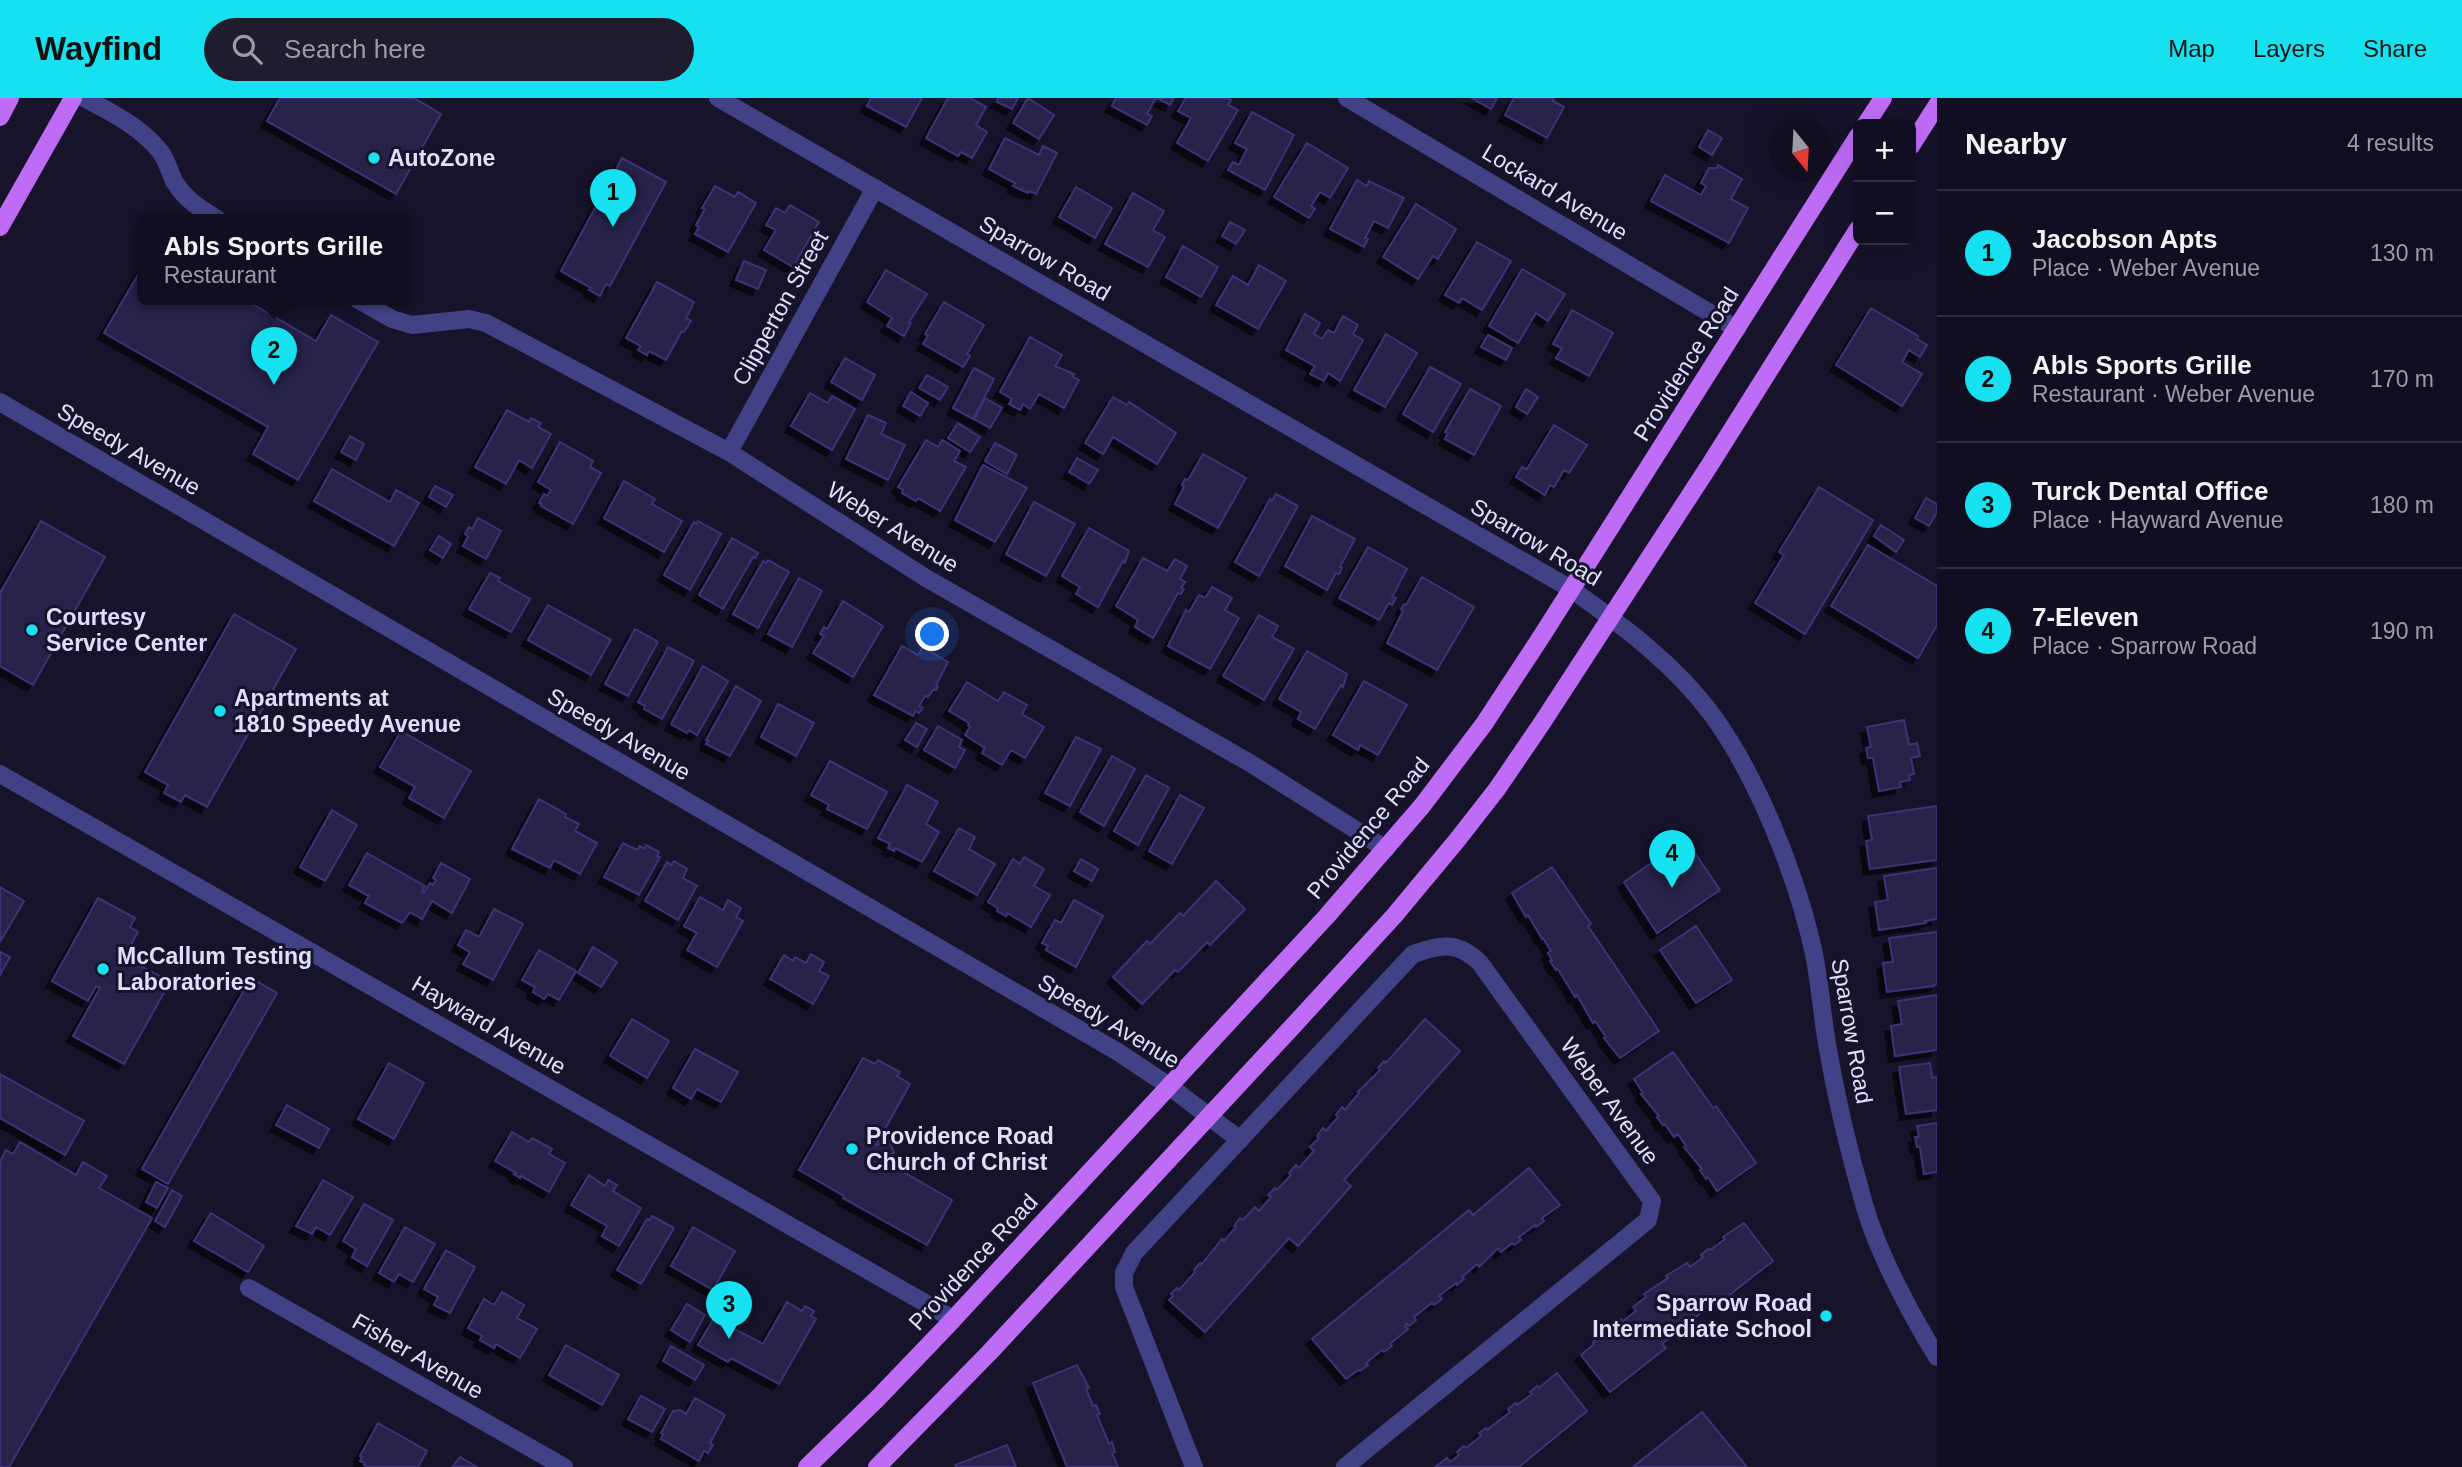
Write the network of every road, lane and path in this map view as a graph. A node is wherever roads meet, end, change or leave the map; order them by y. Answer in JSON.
{"nodes":[{"id":1,"x":10,"y":98,"type":"edge"},
{"id":2,"x":73,"y":98,"type":"edge"},
{"id":3,"x":84,"y":98,"type":"edge"},
{"id":4,"x":718,"y":98,"type":"edge"},
{"id":5,"x":1348,"y":98,"type":"edge"},
{"id":6,"x":1883,"y":98,"type":"edge"},
{"id":7,"x":1937,"y":105,"type":"edge"},
{"id":8,"x":0,"y":117,"type":"edge"},
{"id":9,"x":1869,"y":119,"type":"edge"},
{"id":10,"x":1916,"y":138,"type":"edge"},
{"id":11,"x":1853,"y":144,"type":"edge"},
{"id":12,"x":875,"y":188,"type":"junction"},
{"id":13,"x":208,"y":214,"type":"edge"},
{"id":14,"x":0,"y":227,"type":"edge"},
{"id":15,"x":1853,"y":237,"type":"edge"},
{"id":16,"x":368,"y":305,"type":"edge"},
{"id":17,"x":1737,"y":329,"type":"junction"},
{"id":18,"x":0,"y":402,"type":"edge"},
{"id":19,"x":729,"y":452,"type":"junction"},
{"id":20,"x":1571,"y":589,"type":"junction"},
{"id":21,"x":1611,"y":617,"type":"junction"},
{"id":22,"x":0,"y":774,"type":"edge"},
{"id":23,"x":1386,"y":849,"type":"junction"},
{"id":24,"x":1170,"y":1086,"type":"junction"},
{"id":25,"x":1209,"y":1116,"type":"junction"},
{"id":26,"x":1240,"y":1140,"type":"junction"},
{"id":27,"x":249,"y":1287,"type":"dead end"},
{"id":28,"x":953,"y":1319,"type":"junction"},
{"id":29,"x":1937,"y":1357,"type":"edge"},
{"id":30,"x":564,"y":1467,"type":"edge"},
{"id":31,"x":807,"y":1467,"type":"edge"},
{"id":32,"x":877,"y":1467,"type":"edge"},
{"id":33,"x":1194,"y":1467,"type":"edge"},
{"id":34,"x":1345,"y":1467,"type":"edge"}],
"edges":[{"from":1,"to":8,"type":"main road"},
{"from":2,"to":14,"type":"main road"},
{"from":3,"to":13,"type":"street"},
{"from":4,"to":12,"type":"street","name":"Sparrow Road"},
{"from":5,"to":17,"type":"street","name":"Lockard Avenue"},
{"from":6,"to":9,"type":"main road"},
{"from":7,"to":10,"type":"main road"},
{"from":11,"to":17,"type":"main road","name":"Providence Road"},
{"from":12,"to":19,"type":"street","name":"Clipperton Street"},
{"from":12,"to":20,"type":"street","name":"Sparrow Road"},
{"from":15,"to":21,"type":"main road"},
{"from":16,"to":19,"type":"street","name":"Weber Avenue"},
{"from":17,"to":20,"type":"main road","name":"Providence Road"},
{"from":18,"to":24,"type":"street","name":"Speedy Avenue"},
{"from":19,"to":23,"type":"street","name":"Weber Avenue"},
{"from":20,"to":21,"type":"street","name":"Sparrow Road"},
{"from":20,"to":23,"type":"main road","name":"Providence Road"},
{"from":21,"to":25,"type":"main road"},
{"from":21,"to":29,"type":"street","name":"Sparrow Road"},
{"from":22,"to":28,"type":"street","name":"Hayward Avenue"},
{"from":23,"to":24,"type":"main road","name":"Providence Road"},
{"from":24,"to":25,"type":"street","name":"Speedy Avenue"},
{"from":24,"to":28,"type":"main road","name":"Providence Road"},
{"from":25,"to":26,"type":"street"},
{"from":25,"to":32,"type":"main road"},
{"from":26,"to":33,"type":"street","name":"Weber Avenue"},
{"from":26,"to":34,"type":"street","name":"Weber Avenue"},
{"from":27,"to":30,"type":"street","name":"Fisher Avenue"},
{"from":28,"to":31,"type":"main road","name":"Providence Road"}]}
